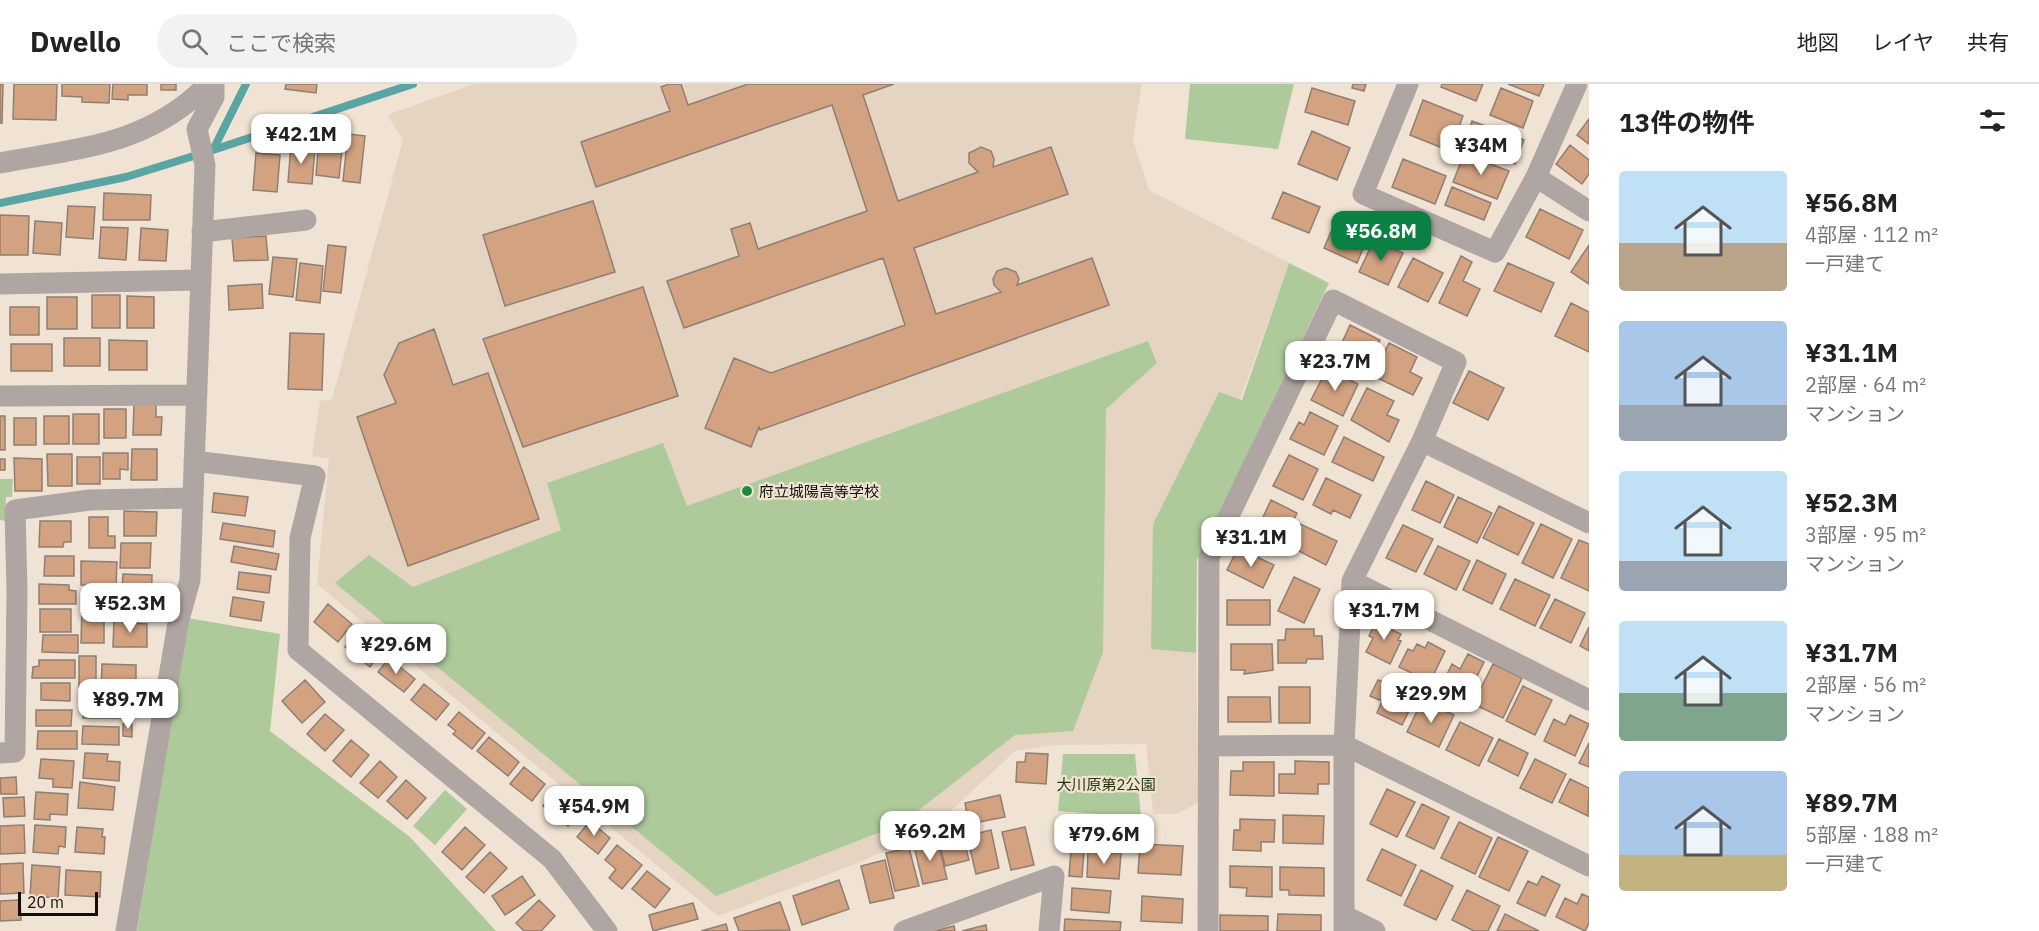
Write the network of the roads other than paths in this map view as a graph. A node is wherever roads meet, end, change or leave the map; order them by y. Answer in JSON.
{"nodes":[{"id":1,"x":208,"y":84,"type":"edge"},
{"id":2,"x":214,"y":84,"type":"edge"},
{"id":3,"x":1407,"y":84,"type":"edge"},
{"id":4,"x":1577,"y":84,"type":"edge"},
{"id":5,"x":0,"y":163,"type":"edge"},
{"id":6,"x":1536,"y":177,"type":"junction"},
{"id":7,"x":1589,"y":211,"type":"edge"},
{"id":8,"x":306,"y":220,"type":"dead end"},
{"id":9,"x":202,"y":232,"type":"junction"},
{"id":10,"x":201,"y":280,"type":"junction"},
{"id":11,"x":0,"y":284,"type":"edge"},
{"id":12,"x":196,"y":395,"type":"junction"},
{"id":13,"x":0,"y":396,"type":"edge"},
{"id":14,"x":1422,"y":441,"type":"junction"},
{"id":15,"x":194,"y":461,"type":"junction"},
{"id":16,"x":193,"y":498,"type":"junction"},
{"id":17,"x":1589,"y":523,"type":"edge"},
{"id":18,"x":1352,"y":581,"type":"junction"},
{"id":19,"x":9,"y":592,"type":"edge"},
{"id":20,"x":1589,"y":700,"type":"edge"},
{"id":21,"x":1344,"y":744,"type":"junction"},
{"id":22,"x":1209,"y":746,"type":"junction"},
{"id":23,"x":0,"y":753,"type":"edge"},
{"id":24,"x":1589,"y":866,"type":"edge"},
{"id":25,"x":1344,"y":924,"type":"edge"},
{"id":26,"x":126,"y":931,"type":"edge"},
{"id":27,"x":607,"y":931,"type":"edge"},
{"id":28,"x":904,"y":931,"type":"edge"},
{"id":29,"x":1049,"y":931,"type":"edge"},
{"id":30,"x":1208,"y":931,"type":"edge"},
{"id":31,"x":1375,"y":931,"type":"edge"}],
"edges":[{"from":1,"to":5,"type":"street"},
{"from":2,"to":9,"type":"street"},
{"from":3,"to":6,"type":"street"},
{"from":4,"to":6,"type":"street"},
{"from":6,"to":7,"type":"street"},
{"from":8,"to":9,"type":"street"},
{"from":9,"to":10,"type":"street"},
{"from":10,"to":11,"type":"street"},
{"from":10,"to":12,"type":"street"},
{"from":12,"to":13,"type":"street"},
{"from":12,"to":15,"type":"street"},
{"from":14,"to":17,"type":"street"},
{"from":14,"to":18,"type":"street"},
{"from":14,"to":22,"type":"street"},
{"from":15,"to":16,"type":"street"},
{"from":15,"to":27,"type":"street"},
{"from":16,"to":19,"type":"street"},
{"from":16,"to":26,"type":"street"},
{"from":18,"to":20,"type":"street"},
{"from":18,"to":21,"type":"street"},
{"from":19,"to":23,"type":"street"},
{"from":21,"to":22,"type":"street"},
{"from":21,"to":24,"type":"street"},
{"from":21,"to":25,"type":"street"},
{"from":22,"to":30,"type":"street"},
{"from":25,"to":31,"type":"street"},
{"from":28,"to":29,"type":"street"}]}
